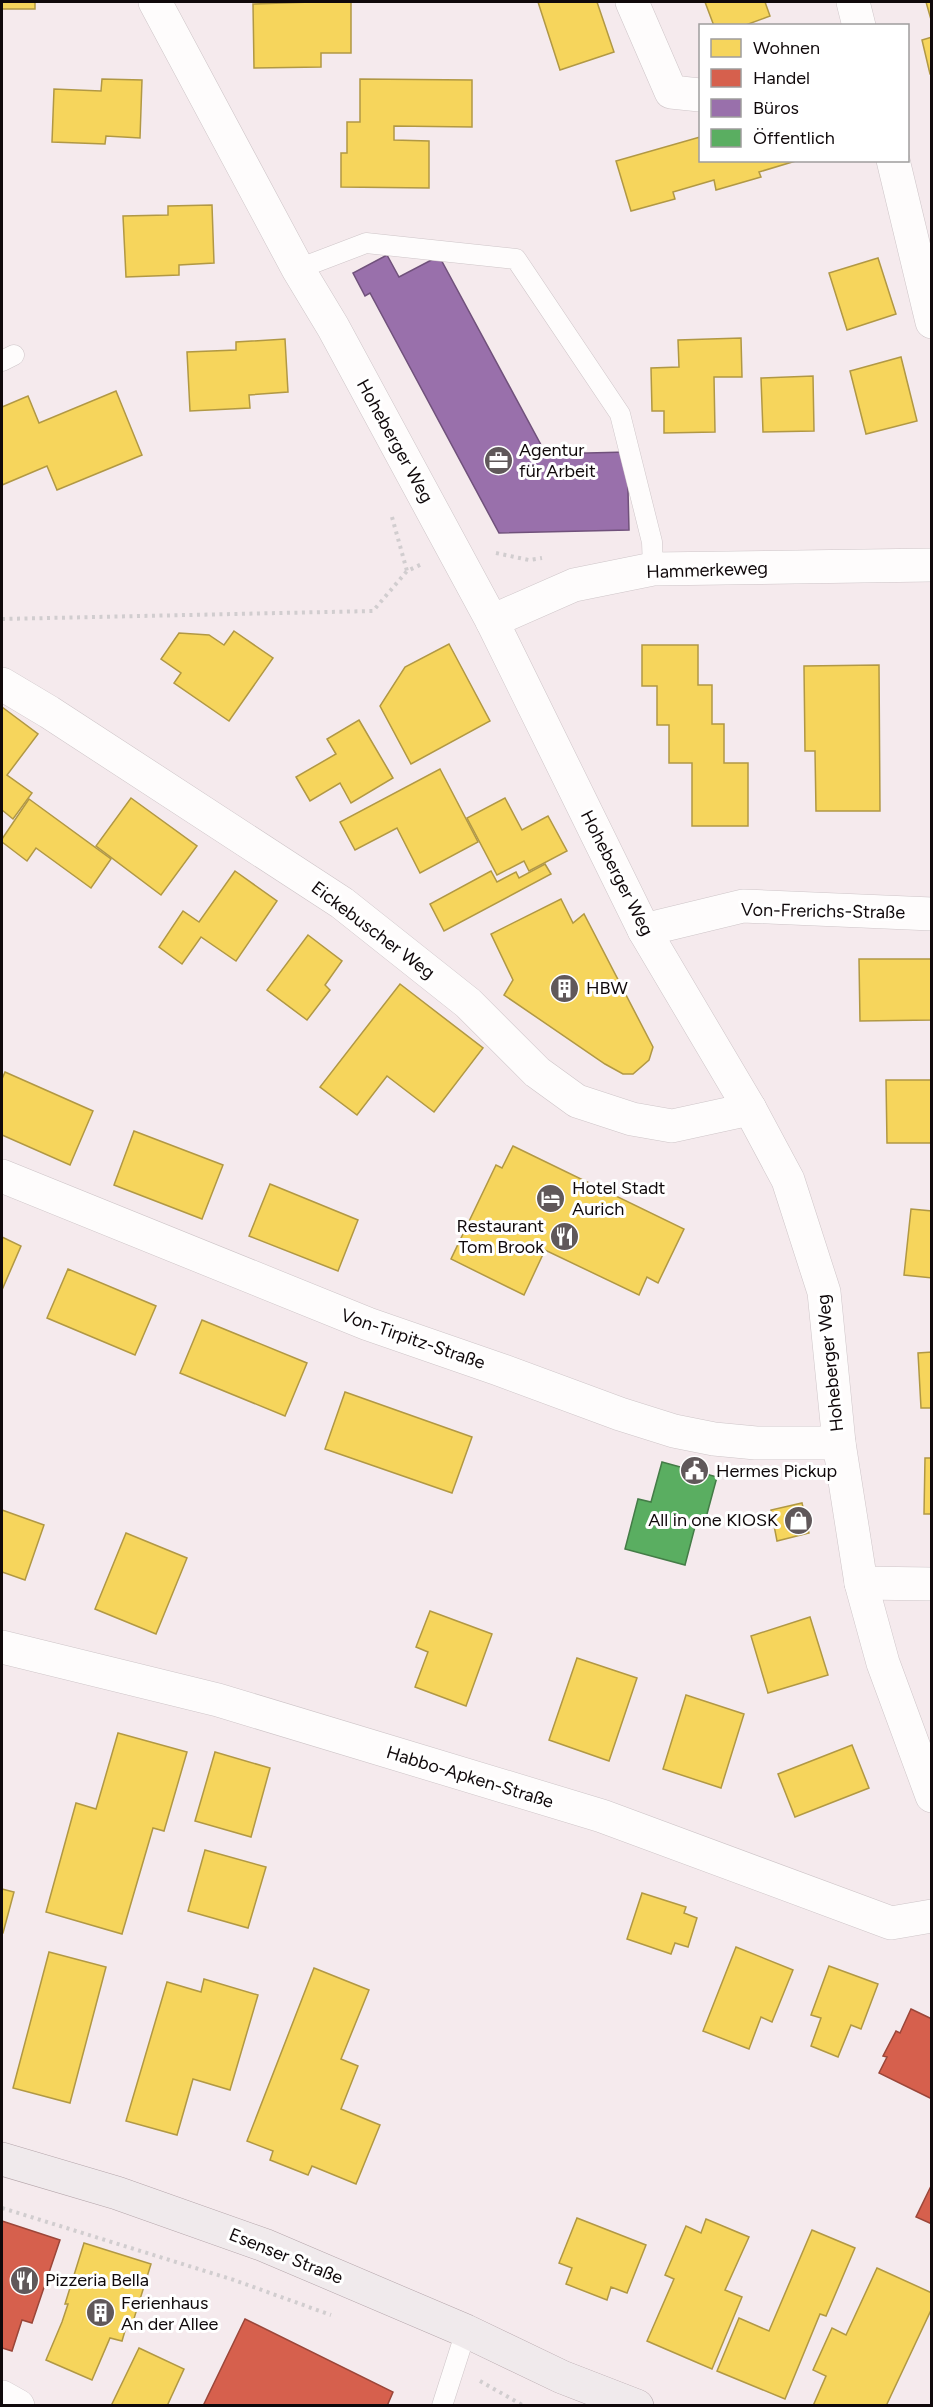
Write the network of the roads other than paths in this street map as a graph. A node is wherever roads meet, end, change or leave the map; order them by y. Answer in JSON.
{"nodes":[{"id":1,"x":155,"y":2,"type":"edge"},
{"id":2,"x":632,"y":2,"type":"edge"},
{"id":3,"x":853,"y":2,"type":"edge"},
{"id":4,"x":858,"y":24,"type":"edge"},
{"id":5,"x":699,"y":95,"type":"edge"},
{"id":6,"x":893,"y":162,"type":"edge"},
{"id":7,"x":298,"y":269,"type":"junction"},
{"id":8,"x":932,"y":322,"type":"edge"},
{"id":9,"x":932,"y":566,"type":"edge"},
{"id":10,"x":653,"y":569,"type":"junction"},
{"id":11,"x":492,"y":621,"type":"junction"},
{"id":12,"x":2,"y":684,"type":"edge"},
{"id":13,"x":932,"y":914,"type":"edge"},
{"id":14,"x":644,"y":930,"type":"junction"},
{"id":15,"x":750,"y":1109,"type":"junction"},
{"id":16,"x":2,"y":1176,"type":"edge"},
{"id":17,"x":839,"y":1443,"type":"junction"},
{"id":18,"x":861,"y":1583,"type":"junction"},
{"id":19,"x":932,"y":1584,"type":"edge"},
{"id":20,"x":2,"y":1647,"type":"edge"},
{"id":21,"x":932,"y":1796,"type":"edge"},
{"id":22,"x":932,"y":1916,"type":"edge"},
{"id":23,"x":2,"y":2159,"type":"edge"},
{"id":24,"x":466,"y":2331,"type":"junction"},
{"id":25,"x":562,"y":2377,"type":"junction"},
{"id":26,"x":2,"y":2397,"type":"edge"},
{"id":27,"x":18,"y":2406,"type":"edge"},
{"id":28,"x":442,"y":2406,"type":"edge"},
{"id":29,"x":597,"y":2406,"type":"edge"},
{"id":30,"x":638,"y":2406,"type":"edge"}],
"edges":[{"from":1,"to":7,"type":"street","name":"Hoheberger Weg"},
{"from":2,"to":5,"type":"street"},
{"from":3,"to":4,"type":"street"},
{"from":6,"to":8,"type":"street"},
{"from":7,"to":10,"type":"lane"},
{"from":7,"to":11,"type":"street","name":"Hoheberger Weg"},
{"from":9,"to":10,"type":"street","name":"Hammerkeweg"},
{"from":10,"to":11,"type":"street","name":"Hammerkeweg"},
{"from":11,"to":14,"type":"street","name":"Hoheberger Weg"},
{"from":12,"to":15,"type":"street","name":"Eickebuscher Weg"},
{"from":13,"to":14,"type":"street","name":"Von-Frerichs-Straße"},
{"from":14,"to":15,"type":"street","name":"Hoheberger Weg"},
{"from":15,"to":17,"type":"street","name":"Hoheberger Weg"},
{"from":16,"to":17,"type":"street","name":"Von-Tirpitz-Straße"},
{"from":17,"to":18,"type":"street","name":"Hoheberger Weg"},
{"from":18,"to":19,"type":"street"},
{"from":18,"to":21,"type":"street","name":"Hoheberger Weg"},
{"from":20,"to":22,"type":"street","name":"Habbo-Apken-Straße"},
{"from":23,"to":24,"type":"main road","name":"Esenser Straße"},
{"from":24,"to":25,"type":"main road","name":"Esenser Straße"},
{"from":24,"to":28,"type":"lane"},
{"from":25,"to":29,"type":"main road","name":"Esenser Straße"},
{"from":25,"to":30,"type":"main road","name":"Esenser Straße"},
{"from":26,"to":27,"type":"street"}]}
